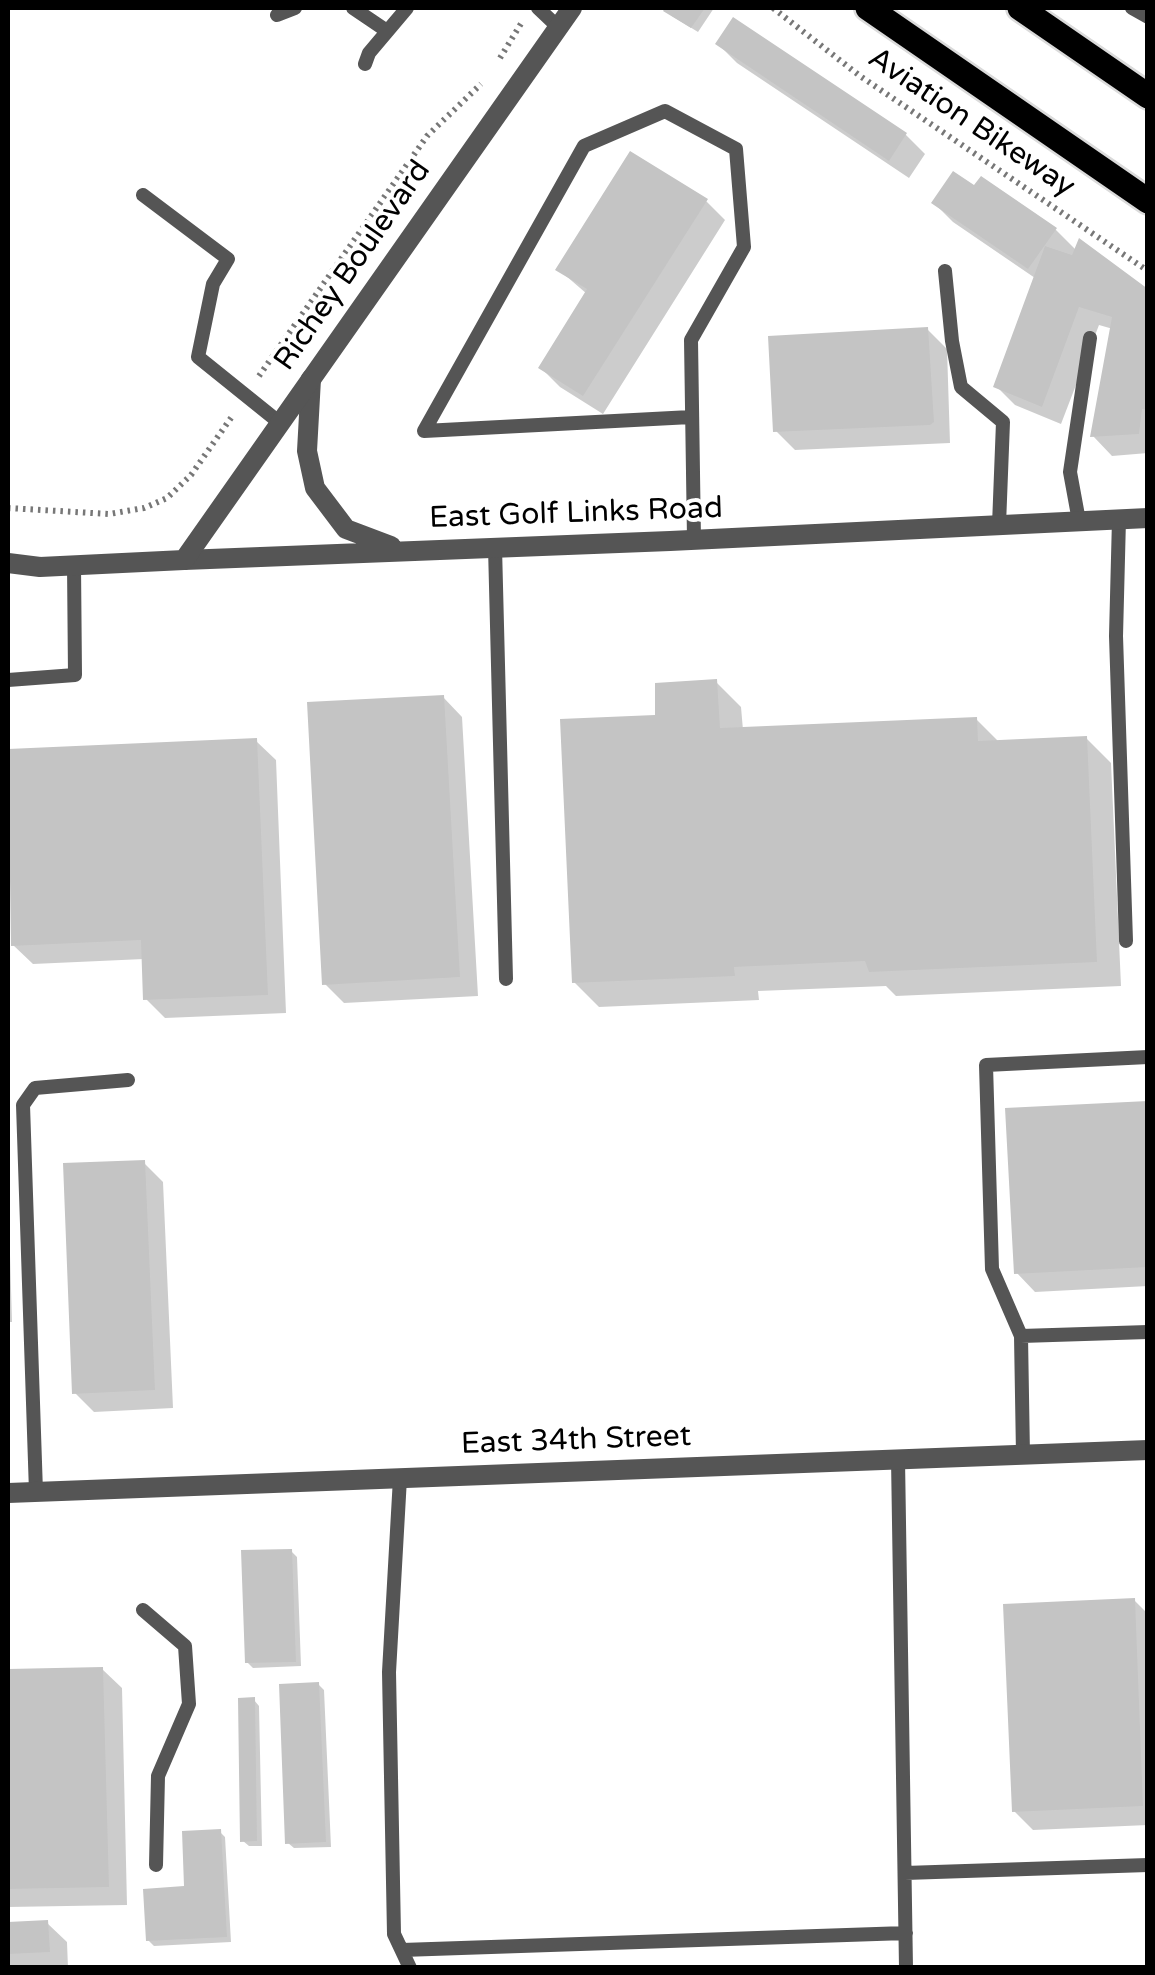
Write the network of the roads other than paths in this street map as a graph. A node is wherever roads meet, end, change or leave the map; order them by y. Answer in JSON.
{"nodes":[{"id":1,"x":295,"y":8,"type":"edge"},
{"id":2,"x":353,"y":8,"type":"edge"},
{"id":3,"x":407,"y":8,"type":"edge"},
{"id":4,"x":535,"y":8,"type":"edge"},
{"id":5,"x":572,"y":8,"type":"edge"},
{"id":6,"x":868,"y":8,"type":"edge"},
{"id":7,"x":1020,"y":8,"type":"edge"},
{"id":8,"x":1132,"y":8,"type":"edge"},
{"id":9,"x":277,"y":15,"type":"dead end"},
{"id":10,"x":1148,"y":17,"type":"edge"},
{"id":11,"x":558,"y":26,"type":"junction"},
{"id":12,"x":387,"y":31,"type":"junction"},
{"id":13,"x":365,"y":64,"type":"dead end"},
{"id":14,"x":1148,"y":96,"type":"edge"},
{"id":15,"x":143,"y":195,"type":"dead end"},
{"id":16,"x":1148,"y":201,"type":"edge"},
{"id":17,"x":945,"y":270,"type":"dead end"},
{"id":18,"x":1090,"y":338,"type":"dead end"},
{"id":19,"x":311,"y":379,"type":"junction"},
{"id":20,"x":692,"y":417,"type":"junction"},
{"id":21,"x":280,"y":422,"type":"junction"},
{"id":22,"x":1148,"y":518,"type":"edge"},
{"id":23,"x":1119,"y":519,"type":"junction"},
{"id":24,"x":1079,"y":521,"type":"junction"},
{"id":25,"x":999,"y":525,"type":"junction"},
{"id":26,"x":694,"y":539,"type":"junction"},
{"id":27,"x":495,"y":547,"type":"junction"},
{"id":28,"x":402,"y":550,"type":"junction"},
{"id":29,"x":184,"y":560,"type":"junction"},
{"id":30,"x":8,"y":564,"type":"edge"},
{"id":31,"x":74,"y":566,"type":"junction"},
{"id":32,"x":8,"y":680,"type":"edge"},
{"id":33,"x":1126,"y":940,"type":"dead end"},
{"id":34,"x":506,"y":979,"type":"dead end"},
{"id":35,"x":1148,"y":1057,"type":"edge"},
{"id":36,"x":128,"y":1080,"type":"dead end"},
{"id":37,"x":1148,"y":1332,"type":"edge"},
{"id":38,"x":1021,"y":1336,"type":"junction"},
{"id":39,"x":1148,"y":1450,"type":"edge"},
{"id":40,"x":1023,"y":1455,"type":"junction"},
{"id":41,"x":898,"y":1459,"type":"junction"},
{"id":42,"x":400,"y":1478,"type":"junction"},
{"id":43,"x":36,"y":1492,"type":"junction"},
{"id":44,"x":8,"y":1493,"type":"edge"},
{"id":45,"x":142,"y":1610,"type":"dead end"},
{"id":46,"x":156,"y":1865,"type":"dead end"},
{"id":47,"x":1148,"y":1865,"type":"edge"},
{"id":48,"x":905,"y":1873,"type":"junction"},
{"id":49,"x":906,"y":1933,"type":"junction"},
{"id":50,"x":402,"y":1950,"type":"junction"},
{"id":51,"x":410,"y":1968,"type":"edge"},
{"id":52,"x":906,"y":1968,"type":"edge"}],
"edges":[{"from":1,"to":9,"type":"lane"},
{"from":2,"to":12,"type":"lane"},
{"from":3,"to":12,"type":"lane"},
{"from":4,"to":11,"type":"lane"},
{"from":5,"to":11,"type":"street","name":"Richey Boulevard"},
{"from":6,"to":16,"type":"main road"},
{"from":7,"to":14,"type":"main road"},
{"from":8,"to":10,"type":"lane"},
{"from":11,"to":19,"type":"street","name":"Richey Boulevard"},
{"from":12,"to":13,"type":"lane"},
{"from":15,"to":21,"type":"lane"},
{"from":17,"to":25,"type":"lane"},
{"from":18,"to":24,"type":"lane"},
{"from":19,"to":21,"type":"street","name":"Richey Boulevard"},
{"from":19,"to":28,"type":"street"},
{"from":20,"to":20,"type":"lane"},
{"from":20,"to":26,"type":"lane"},
{"from":21,"to":29,"type":"street","name":"Richey Boulevard"},
{"from":22,"to":23,"type":"street","name":"East Golf Links Road"},
{"from":23,"to":24,"type":"street","name":"East Golf Links Road"},
{"from":23,"to":33,"type":"lane"},
{"from":24,"to":25,"type":"street","name":"East Golf Links Road"},
{"from":25,"to":26,"type":"street","name":"East Golf Links Road"},
{"from":26,"to":27,"type":"street","name":"East Golf Links Road"},
{"from":27,"to":28,"type":"street","name":"East Golf Links Road"},
{"from":27,"to":34,"type":"lane"},
{"from":28,"to":29,"type":"street","name":"East Golf Links Road"},
{"from":29,"to":31,"type":"street","name":"East Golf Links Road"},
{"from":30,"to":31,"type":"street","name":"East Golf Links Road"},
{"from":31,"to":32,"type":"lane"},
{"from":35,"to":38,"type":"lane"},
{"from":36,"to":43,"type":"lane"},
{"from":37,"to":38,"type":"lane"},
{"from":38,"to":40,"type":"lane"},
{"from":39,"to":40,"type":"street","name":"East 34th Street"},
{"from":40,"to":41,"type":"street","name":"East 34th Street"},
{"from":41,"to":42,"type":"street","name":"East 34th Street"},
{"from":41,"to":48,"type":"lane"},
{"from":42,"to":43,"type":"street","name":"East 34th Street"},
{"from":42,"to":50,"type":"lane"},
{"from":43,"to":44,"type":"street","name":"East 34th Street"},
{"from":45,"to":46,"type":"lane"},
{"from":47,"to":48,"type":"lane"},
{"from":48,"to":49,"type":"lane"},
{"from":49,"to":50,"type":"lane"},
{"from":49,"to":52,"type":"lane"},
{"from":50,"to":51,"type":"lane"}]}
